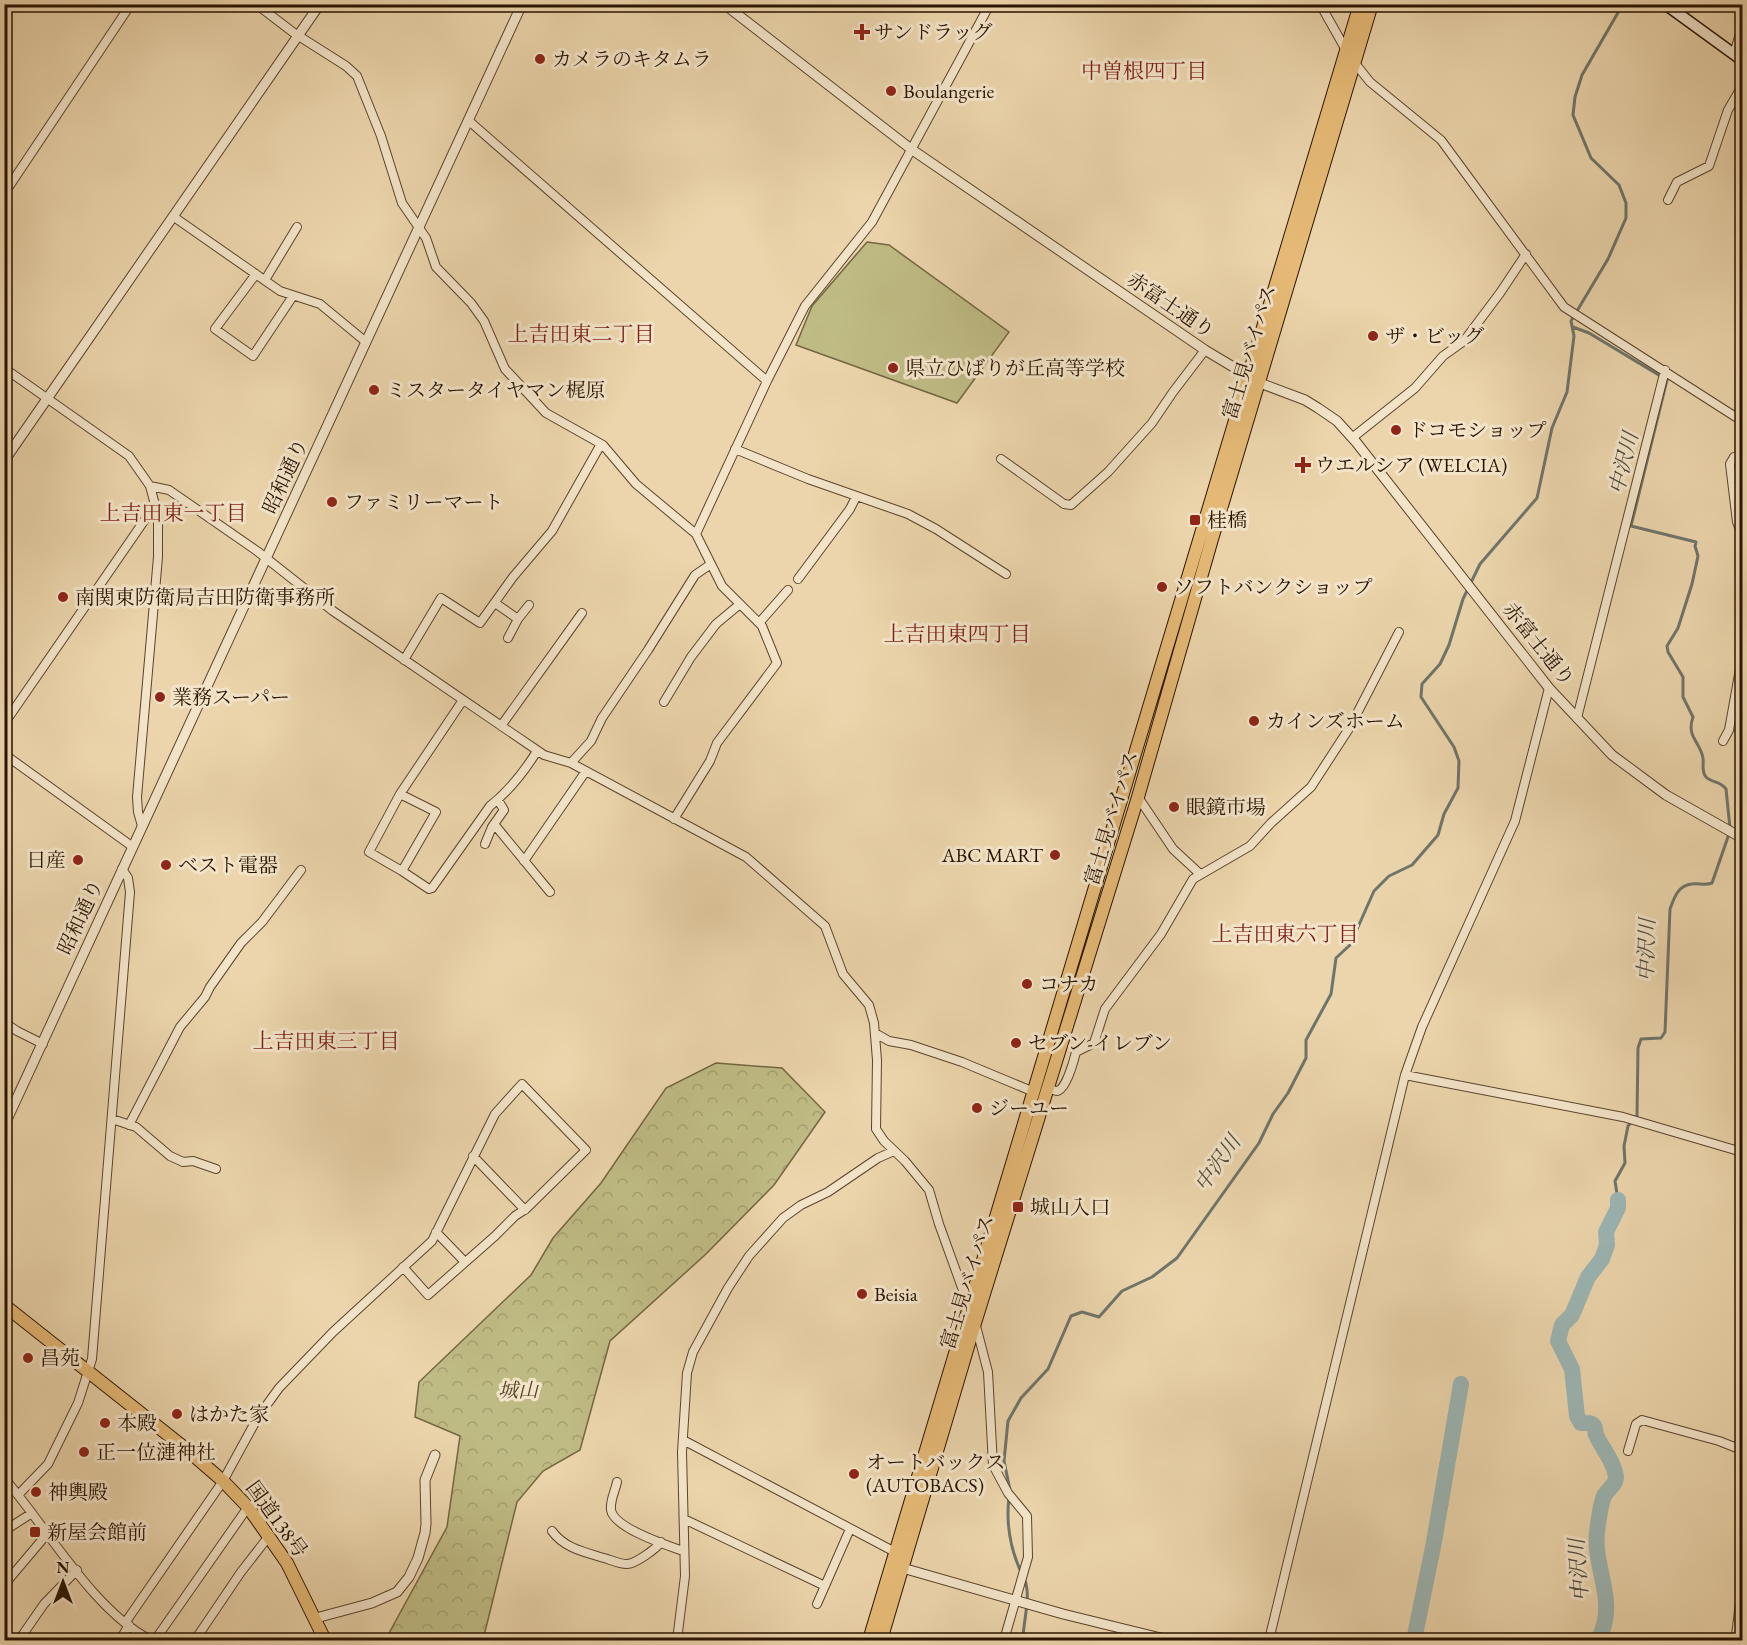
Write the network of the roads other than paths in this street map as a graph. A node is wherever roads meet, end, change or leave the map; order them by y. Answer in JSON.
{"nodes":[{"id":1,"x":131,"y":4,"type":"edge"},
{"id":2,"x":256,"y":4,"type":"edge"},
{"id":3,"x":320,"y":4,"type":"edge"},
{"id":4,"x":522,"y":4,"type":"edge"},
{"id":5,"x":724,"y":4,"type":"edge"},
{"id":6,"x":990,"y":4,"type":"edge"},
{"id":7,"x":1320,"y":4,"type":"edge"},
{"id":8,"x":1360,"y":4,"type":"edge"},
{"id":9,"x":1372,"y":4,"type":"edge"},
{"id":10,"x":1665,"y":4,"type":"edge"},
{"id":11,"x":1743,"y":27,"type":"edge"},
{"id":12,"x":299,"y":36,"type":"junction"},
{"id":13,"x":1346,"y":50,"type":"junction"},
{"id":14,"x":1738,"y":57,"type":"edge"},
{"id":15,"x":1354,"y":62,"type":"junction"},
{"id":16,"x":1743,"y":87,"type":"edge"},
{"id":17,"x":469,"y":121,"type":"junction"},
{"id":18,"x":911,"y":149,"type":"junction"},
{"id":19,"x":4,"y":194,"type":"edge"},
{"id":20,"x":1668,"y":200,"type":"dead end"},
{"id":21,"x":174,"y":217,"type":"junction"},
{"id":22,"x":297,"y":227,"type":"dead end"},
{"id":23,"x":418,"y":229,"type":"junction"},
{"id":24,"x":1526,"y":254,"type":"junction"},
{"id":25,"x":256,"y":274,"type":"junction"},
{"id":26,"x":265,"y":280,"type":"junction"},
{"id":27,"x":293,"y":296,"type":"junction"},
{"id":28,"x":366,"y":342,"type":"junction"},
{"id":29,"x":1205,"y":350,"type":"junction"},
{"id":30,"x":4,"y":368,"type":"edge"},
{"id":31,"x":1665,"y":370,"type":"junction"},
{"id":32,"x":1249,"y":375,"type":"junction"},
{"id":33,"x":767,"y":381,"type":"junction"},
{"id":34,"x":1260,"y":383,"type":"junction"},
{"id":35,"x":49,"y":399,"type":"junction"},
{"id":36,"x":1743,"y":422,"type":"edge"},
{"id":37,"x":1352,"y":438,"type":"junction"},
{"id":38,"x":601,"y":444,"type":"junction"},
{"id":39,"x":735,"y":449,"type":"junction"},
{"id":40,"x":1743,"y":455,"type":"edge"},
{"id":41,"x":1001,"y":459,"type":"dead end"},
{"id":42,"x":4,"y":461,"type":"edge"},
{"id":43,"x":150,"y":486,"type":"junction"},
{"id":44,"x":856,"y":497,"type":"junction"},
{"id":45,"x":155,"y":505,"type":"junction"},
{"id":46,"x":696,"y":534,"type":"junction"},
{"id":47,"x":1743,"y":535,"type":"edge"},
{"id":48,"x":267,"y":559,"type":"junction"},
{"id":49,"x":711,"y":564,"type":"junction"},
{"id":50,"x":1006,"y":574,"type":"dead end"},
{"id":51,"x":798,"y":579,"type":"dead end"},
{"id":52,"x":788,"y":590,"type":"dead end"},
{"id":53,"x":495,"y":603,"type":"junction"},
{"id":54,"x":740,"y":604,"type":"junction"},
{"id":55,"x":529,"y":605,"type":"dead end"},
{"id":56,"x":582,"y":613,"type":"dead end"},
{"id":57,"x":518,"y":619,"type":"junction"},
{"id":58,"x":759,"y":623,"type":"junction"},
{"id":59,"x":1399,"y":632,"type":"dead end"},
{"id":60,"x":508,"y":638,"type":"dead end"},
{"id":61,"x":1743,"y":658,"type":"edge"},
{"id":62,"x":404,"y":660,"type":"junction"},
{"id":63,"x":1549,"y":688,"type":"junction"},
{"id":64,"x":463,"y":700,"type":"junction"},
{"id":65,"x":664,"y":702,"type":"dead end"},
{"id":66,"x":1577,"y":718,"type":"junction"},
{"id":67,"x":4,"y":724,"type":"edge"},
{"id":68,"x":501,"y":726,"type":"junction"},
{"id":69,"x":1723,"y":741,"type":"dead end"},
{"id":70,"x":537,"y":751,"type":"junction"},
{"id":71,"x":4,"y":754,"type":"edge"},
{"id":72,"x":571,"y":764,"type":"junction"},
{"id":73,"x":586,"y":771,"type":"junction"},
{"id":74,"x":400,"y":794,"type":"junction"},
{"id":75,"x":1138,"y":797,"type":"junction"},
{"id":76,"x":498,"y":800,"type":"junction"},
{"id":77,"x":674,"y":819,"type":"junction"},
{"id":78,"x":494,"y":824,"type":"junction"},
{"id":79,"x":142,"y":826,"type":"junction"},
{"id":80,"x":1741,"y":837,"type":"edge"},
{"id":81,"x":485,"y":844,"type":"dead end"},
{"id":82,"x":133,"y":847,"type":"junction"},
{"id":83,"x":524,"y":861,"type":"junction"},
{"id":84,"x":122,"y":869,"type":"junction"},
{"id":85,"x":301,"y":870,"type":"dead end"},
{"id":86,"x":402,"y":871,"type":"junction"},
{"id":87,"x":1200,"y":874,"type":"junction"},
{"id":88,"x":550,"y":892,"type":"dead end"},
{"id":89,"x":4,"y":1023,"type":"edge"},
{"id":90,"x":875,"y":1034,"type":"junction"},
{"id":91,"x":43,"y":1044,"type":"junction"},
{"id":92,"x":1405,"y":1075,"type":"junction"},
{"id":93,"x":1048,"y":1088,"type":"junction"},
{"id":94,"x":1034,"y":1092,"type":"junction"},
{"id":95,"x":112,"y":1119,"type":"junction"},
{"id":96,"x":129,"y":1125,"type":"junction"},
{"id":97,"x":4,"y":1126,"type":"edge"},
{"id":98,"x":894,"y":1151,"type":"junction"},
{"id":99,"x":1743,"y":1152,"type":"edge"},
{"id":100,"x":473,"y":1156,"type":"junction"},
{"id":101,"x":216,"y":1169,"type":"dead end"},
{"id":102,"x":525,"y":1210,"type":"junction"},
{"id":103,"x":436,"y":1232,"type":"junction"},
{"id":104,"x":464,"y":1261,"type":"junction"},
{"id":105,"x":403,"y":1267,"type":"junction"},
{"id":106,"x":4,"y":1305,"type":"edge"},
{"id":107,"x":969,"y":1307,"type":"junction"},
{"id":108,"x":975,"y":1323,"type":"junction"},
{"id":109,"x":88,"y":1372,"type":"junction"},
{"id":110,"x":683,"y":1440,"type":"junction"},
{"id":111,"x":1743,"y":1450,"type":"edge"},
{"id":112,"x":1628,"y":1451,"type":"dead end"},
{"id":113,"x":435,"y":1455,"type":"dead end"},
{"id":114,"x":4,"y":1478,"type":"edge"},
{"id":115,"x":223,"y":1481,"type":"junction"},
{"id":116,"x":617,"y":1482,"type":"dead end"},
{"id":117,"x":19,"y":1494,"type":"junction"},
{"id":118,"x":248,"y":1507,"type":"junction"},
{"id":119,"x":32,"y":1513,"type":"junction"},
{"id":120,"x":684,"y":1519,"type":"junction"},
{"id":121,"x":850,"y":1529,"type":"junction"},
{"id":122,"x":4,"y":1531,"type":"edge"},
{"id":123,"x":552,"y":1531,"type":"dead end"},
{"id":124,"x":47,"y":1534,"type":"junction"},
{"id":125,"x":269,"y":1536,"type":"junction"},
{"id":126,"x":661,"y":1542,"type":"junction"},
{"id":127,"x":683,"y":1551,"type":"junction"},
{"id":128,"x":896,"y":1552,"type":"junction"},
{"id":129,"x":897,"y":1567,"type":"junction"},
{"id":130,"x":77,"y":1570,"type":"junction"},
{"id":131,"x":4,"y":1586,"type":"edge"},
{"id":132,"x":825,"y":1586,"type":"junction"},
{"id":133,"x":1743,"y":1590,"type":"edge"},
{"id":134,"x":1016,"y":1601,"type":"junction"},
{"id":135,"x":818,"y":1604,"type":"dead end"},
{"id":136,"x":316,"y":1618,"type":"junction"},
{"id":137,"x":127,"y":1624,"type":"junction"},
{"id":138,"x":19,"y":1641,"type":"edge"},
{"id":139,"x":120,"y":1641,"type":"edge"},
{"id":140,"x":153,"y":1641,"type":"edge"},
{"id":141,"x":195,"y":1641,"type":"edge"},
{"id":142,"x":325,"y":1641,"type":"edge"},
{"id":143,"x":677,"y":1641,"type":"edge"},
{"id":144,"x":869,"y":1641,"type":"edge"},
{"id":145,"x":881,"y":1641,"type":"edge"},
{"id":146,"x":1004,"y":1641,"type":"edge"},
{"id":147,"x":1168,"y":1641,"type":"edge"},
{"id":148,"x":1269,"y":1641,"type":"edge"},
{"id":149,"x":1736,"y":1641,"type":"edge"}],
"edges":[{"from":1,"to":19,"type":"street"},
{"from":2,"to":12,"type":"street"},
{"from":3,"to":12,"type":"street"},
{"from":4,"to":17,"type":"street","name":"昭和通り"},
{"from":5,"to":18,"type":"street","name":"赤富士通り"},
{"from":6,"to":18,"type":"street"},
{"from":7,"to":13,"type":"street"},
{"from":8,"to":13,"type":"highway","name":"富士見バイパス"},
{"from":9,"to":15,"type":"highway","name":"富士見バイパス"},
{"from":10,"to":14,"type":"main road"},
{"from":11,"to":14,"type":"street"},
{"from":12,"to":21,"type":"street"},
{"from":12,"to":23,"type":"street"},
{"from":13,"to":15,"type":"street"},
{"from":13,"to":32,"type":"highway","name":"富士見バイパス"},
{"from":15,"to":24,"type":"street"},
{"from":15,"to":34,"type":"highway","name":"富士見バイパス"},
{"from":16,"to":20,"type":"street"},
{"from":17,"to":23,"type":"street","name":"昭和通り"},
{"from":17,"to":33,"type":"street"},
{"from":18,"to":29,"type":"street","name":"赤富士通り"},
{"from":18,"to":33,"type":"street"},
{"from":21,"to":25,"type":"street"},
{"from":21,"to":35,"type":"street"},
{"from":22,"to":26,"type":"street"},
{"from":23,"to":28,"type":"street","name":"昭和通り"},
{"from":23,"to":38,"type":"street"},
{"from":24,"to":31,"type":"street"},
{"from":24,"to":37,"type":"street"},
{"from":25,"to":26,"type":"street"},
{"from":25,"to":27,"type":"street"},
{"from":26,"to":27,"type":"street"},
{"from":27,"to":28,"type":"street"},
{"from":28,"to":48,"type":"street","name":"昭和通り"},
{"from":29,"to":32,"type":"street","name":"赤富士通り"},
{"from":29,"to":41,"type":"street"},
{"from":30,"to":35,"type":"street"},
{"from":31,"to":36,"type":"street"},
{"from":31,"to":66,"type":"street"},
{"from":32,"to":34,"type":"street","name":"赤富士通り"},
{"from":32,"to":94,"type":"highway","name":"富士見バイパス"},
{"from":33,"to":39,"type":"street"},
{"from":34,"to":37,"type":"street","name":"赤富士通り"},
{"from":34,"to":75,"type":"highway","name":"富士見バイパス"},
{"from":35,"to":42,"type":"street"},
{"from":35,"to":43,"type":"street"},
{"from":37,"to":63,"type":"street","name":"赤富士通り"},
{"from":38,"to":46,"type":"street"},
{"from":38,"to":53,"type":"street"},
{"from":39,"to":44,"type":"street"},
{"from":39,"to":46,"type":"street"},
{"from":40,"to":47,"type":"street"},
{"from":43,"to":45,"type":"street"},
{"from":43,"to":48,"type":"street"},
{"from":44,"to":50,"type":"street"},
{"from":44,"to":51,"type":"street"},
{"from":45,"to":67,"type":"street"},
{"from":45,"to":79,"type":"street"},
{"from":46,"to":49,"type":"street"},
{"from":48,"to":62,"type":"street"},
{"from":48,"to":79,"type":"street","name":"昭和通り"},
{"from":49,"to":54,"type":"street"},
{"from":49,"to":72,"type":"street"},
{"from":52,"to":58,"type":"street"},
{"from":53,"to":57,"type":"street"},
{"from":53,"to":62,"type":"street"},
{"from":54,"to":58,"type":"street"},
{"from":54,"to":65,"type":"street"},
{"from":55,"to":57,"type":"street"},
{"from":56,"to":68,"type":"street"},
{"from":57,"to":60,"type":"street"},
{"from":58,"to":77,"type":"street"},
{"from":59,"to":87,"type":"street"},
{"from":61,"to":69,"type":"street"},
{"from":62,"to":64,"type":"street"},
{"from":63,"to":66,"type":"street","name":"赤富士通り"},
{"from":63,"to":92,"type":"street"},
{"from":64,"to":68,"type":"street"},
{"from":64,"to":74,"type":"street"},
{"from":66,"to":80,"type":"street","name":"赤富士通り"},
{"from":68,"to":70,"type":"street"},
{"from":70,"to":72,"type":"street"},
{"from":70,"to":76,"type":"street"},
{"from":71,"to":82,"type":"street"},
{"from":72,"to":73,"type":"street"},
{"from":73,"to":77,"type":"street"},
{"from":73,"to":83,"type":"street"},
{"from":74,"to":86,"type":"street"},
{"from":74,"to":86,"type":"street"},
{"from":75,"to":87,"type":"street"},
{"from":75,"to":93,"type":"highway","name":"富士見バイパス"},
{"from":76,"to":78,"type":"street"},
{"from":76,"to":86,"type":"street"},
{"from":77,"to":90,"type":"street"},
{"from":78,"to":81,"type":"street"},
{"from":78,"to":83,"type":"street"},
{"from":79,"to":82,"type":"street","name":"昭和通り"},
{"from":82,"to":84,"type":"street","name":"昭和通り"},
{"from":83,"to":88,"type":"street"},
{"from":84,"to":91,"type":"street","name":"昭和通り"},
{"from":84,"to":95,"type":"street"},
{"from":85,"to":96,"type":"street"},
{"from":87,"to":93,"type":"street"},
{"from":89,"to":91,"type":"street"},
{"from":90,"to":94,"type":"street"},
{"from":90,"to":98,"type":"street"},
{"from":91,"to":97,"type":"street","name":"昭和通り"},
{"from":92,"to":99,"type":"street"},
{"from":92,"to":148,"type":"street"},
{"from":93,"to":108,"type":"highway","name":"富士見バイパス"},
{"from":94,"to":107,"type":"highway","name":"富士見バイパス"},
{"from":95,"to":96,"type":"street"},
{"from":95,"to":109,"type":"street"},
{"from":96,"to":101,"type":"street"},
{"from":98,"to":107,"type":"street"},
{"from":98,"to":110,"type":"street"},
{"from":100,"to":102,"type":"street"},
{"from":100,"to":102,"type":"street"},
{"from":100,"to":103,"type":"street"},
{"from":102,"to":104,"type":"street"},
{"from":103,"to":104,"type":"street"},
{"from":103,"to":105,"type":"street"},
{"from":104,"to":105,"type":"street"},
{"from":105,"to":115,"type":"street"},
{"from":106,"to":109,"type":"highway","name":"国道138号"},
{"from":107,"to":108,"type":"street"},
{"from":107,"to":128,"type":"highway","name":"富士見バイパス"},
{"from":108,"to":129,"type":"highway","name":"富士見バイパス"},
{"from":108,"to":134,"type":"street"},
{"from":109,"to":115,"type":"highway","name":"国道138号"},
{"from":109,"to":117,"type":"street"},
{"from":110,"to":120,"type":"street"},
{"from":110,"to":121,"type":"street"},
{"from":111,"to":112,"type":"street"},
{"from":113,"to":136,"type":"street"},
{"from":114,"to":117,"type":"street"},
{"from":115,"to":118,"type":"highway","name":"国道138号"},
{"from":115,"to":137,"type":"street"},
{"from":116,"to":126,"type":"street"},
{"from":117,"to":119,"type":"street"},
{"from":118,"to":125,"type":"highway","name":"国道138号"},
{"from":118,"to":140,"type":"street"},
{"from":119,"to":122,"type":"street"},
{"from":119,"to":124,"type":"street"},
{"from":120,"to":127,"type":"street"},
{"from":120,"to":132,"type":"street"},
{"from":121,"to":128,"type":"street"},
{"from":121,"to":132,"type":"street"},
{"from":123,"to":126,"type":"street"},
{"from":124,"to":130,"type":"street"},
{"from":124,"to":131,"type":"street"},
{"from":125,"to":136,"type":"highway","name":"国道138号"},
{"from":125,"to":141,"type":"street"},
{"from":126,"to":127,"type":"street"},
{"from":127,"to":143,"type":"street"},
{"from":128,"to":129,"type":"highway","name":"富士見バイパス"},
{"from":129,"to":134,"type":"street"},
{"from":129,"to":144,"type":"highway","name":"富士見バイパス"},
{"from":129,"to":145,"type":"highway","name":"富士見バイパス"},
{"from":130,"to":137,"type":"street"},
{"from":130,"to":138,"type":"street"},
{"from":132,"to":135,"type":"street"},
{"from":133,"to":149,"type":"street"},
{"from":134,"to":146,"type":"street"},
{"from":134,"to":147,"type":"street"},
{"from":136,"to":142,"type":"highway","name":"国道138号"},
{"from":137,"to":139,"type":"street"},
{"from":137,"to":140,"type":"street"}]}
